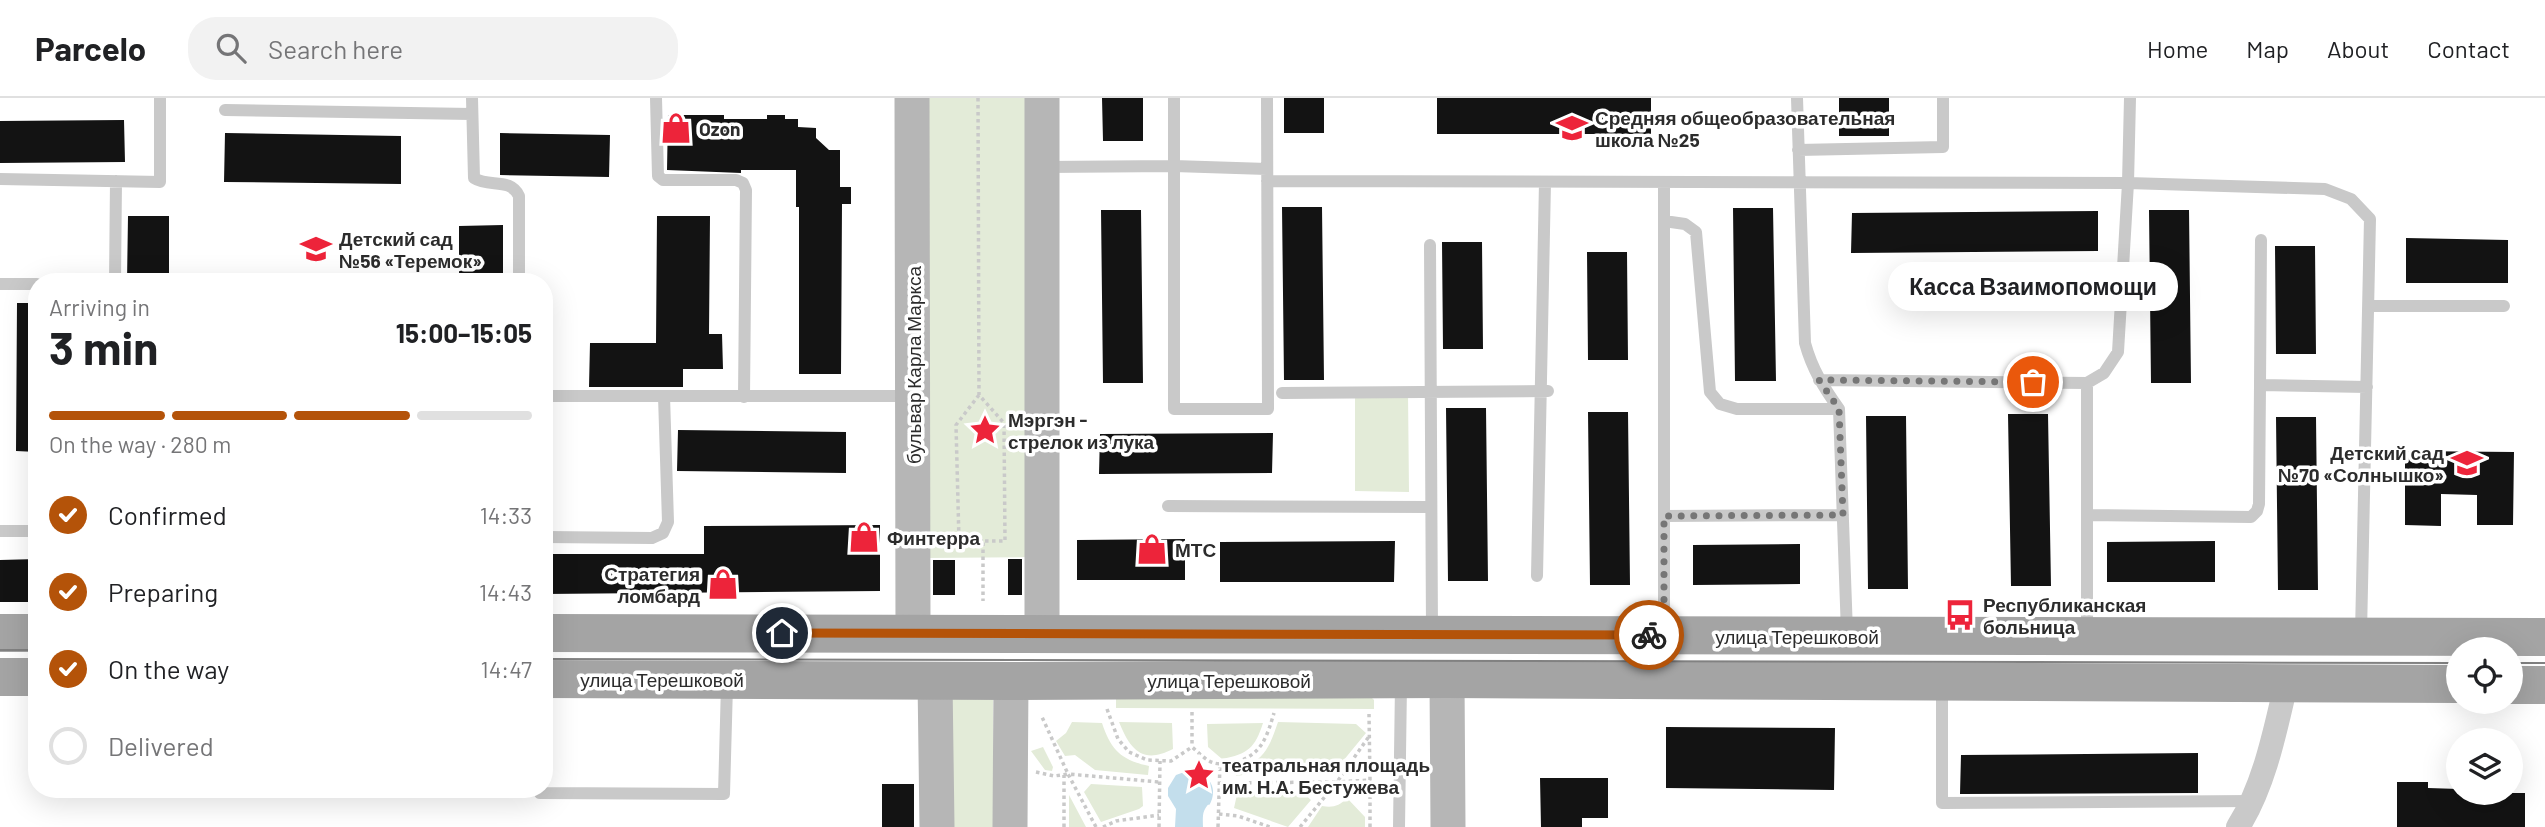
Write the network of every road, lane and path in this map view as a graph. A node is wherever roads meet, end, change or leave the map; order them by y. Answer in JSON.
{"nodes":[{"id":1,"x":160,"y":98,"type":"edge"},
{"id":2,"x":472,"y":98,"type":"edge"},
{"id":3,"x":656,"y":98,"type":"edge"},
{"id":4,"x":912,"y":98,"type":"edge"},
{"id":5,"x":978,"y":98,"type":"edge"},
{"id":6,"x":1042,"y":98,"type":"edge"},
{"id":7,"x":1174,"y":98,"type":"edge"},
{"id":8,"x":1267,"y":98,"type":"edge"},
{"id":9,"x":1797,"y":98,"type":"edge"},
{"id":10,"x":1943,"y":98,"type":"edge"},
{"id":11,"x":2130,"y":98,"type":"edge"},
{"id":12,"x":225,"y":110,"type":"dead end"},
{"id":13,"x":472,"y":114,"type":"junction"},
{"id":14,"x":1798,"y":150,"type":"junction"},
{"id":15,"x":1174,"y":166,"type":"junction"},
{"id":16,"x":1042,"y":167,"type":"junction"},
{"id":17,"x":1268,"y":175,"type":"junction"},
{"id":18,"x":0,"y":179,"type":"edge"},
{"id":19,"x":116,"y":181,"type":"junction"},
{"id":20,"x":1545,"y":182,"type":"junction"},
{"id":21,"x":1664,"y":182,"type":"junction"},
{"id":22,"x":1799,"y":182,"type":"junction"},
{"id":23,"x":2128,"y":183,"type":"junction"},
{"id":24,"x":1664,"y":222,"type":"junction"},
{"id":25,"x":2261,"y":240,"type":"dead end"},
{"id":26,"x":1430,"y":245,"type":"dead end"},
{"id":27,"x":116,"y":273,"type":"edge"},
{"id":28,"x":519,"y":273,"type":"edge"},
{"id":29,"x":0,"y":284,"type":"edge"},
{"id":30,"x":28,"y":284,"type":"edge"},
{"id":31,"x":2369,"y":306,"type":"junction"},
{"id":32,"x":2504,"y":306,"type":"dead end"},
{"id":33,"x":1819,"y":380,"type":"junction"},
{"id":34,"x":2087,"y":383,"type":"junction"},
{"id":35,"x":2260,"y":385,"type":"junction"},
{"id":36,"x":2367,"y":387,"type":"junction"},
{"id":37,"x":1544,"y":392,"type":"junction"},
{"id":38,"x":1282,"y":393,"type":"dead end"},
{"id":39,"x":1430,"y":393,"type":"junction"},
{"id":40,"x":979,"y":395,"type":"junction"},
{"id":41,"x":553,"y":396,"type":"edge"},
{"id":42,"x":664,"y":396,"type":"junction"},
{"id":43,"x":913,"y":396,"type":"junction"},
{"id":44,"x":744,"y":397,"type":"junction"},
{"id":45,"x":1839,"y":409,"type":"junction"},
{"id":46,"x":1168,"y":506,"type":"dead end"},
{"id":47,"x":1431,"y":507,"type":"junction"},
{"id":48,"x":1843,"y":515,"type":"junction"},
{"id":49,"x":2087,"y":515,"type":"junction"},
{"id":50,"x":1664,"y":516,"type":"junction"},
{"id":51,"x":0,"y":531,"type":"edge"},
{"id":52,"x":28,"y":531,"type":"edge"},
{"id":53,"x":553,"y":537,"type":"edge"},
{"id":54,"x":983,"y":541,"type":"junction"},
{"id":55,"x":1537,"y":576,"type":"dead end"},
{"id":56,"x":983,"y":601,"type":"dead end"},
{"id":57,"x":0,"y":633,"type":"edge"},
{"id":58,"x":28,"y":633,"type":"edge"},
{"id":59,"x":553,"y":633,"type":"edge"},
{"id":60,"x":913,"y":633,"type":"junction"},
{"id":61,"x":1042,"y":633,"type":"junction"},
{"id":62,"x":1439,"y":634,"type":"junction"},
{"id":63,"x":1664,"y":635,"type":"junction"},
{"id":64,"x":2087,"y":635,"type":"junction"},
{"id":65,"x":2361,"y":636,"type":"junction"},
{"id":66,"x":1847,"y":637,"type":"junction"},
{"id":67,"x":2545,"y":637,"type":"edge"},
{"id":68,"x":0,"y":677,"type":"edge"},
{"id":69,"x":28,"y":677,"type":"edge"},
{"id":70,"x":727,"y":678,"type":"junction"},
{"id":71,"x":553,"y":679,"type":"edge"},
{"id":72,"x":1401,"y":679,"type":"junction"},
{"id":73,"x":1447,"y":679,"type":"junction"},
{"id":74,"x":936,"y":680,"type":"junction"},
{"id":75,"x":1011,"y":681,"type":"junction"},
{"id":76,"x":1099,"y":681,"type":"junction"},
{"id":77,"x":1942,"y":682,"type":"junction"},
{"id":78,"x":2286,"y":684,"type":"junction"},
{"id":79,"x":2446,"y":684,"type":"edge"},
{"id":80,"x":2523,"y":685,"type":"edge"},
{"id":81,"x":2545,"y":685,"type":"edge"},
{"id":82,"x":1192,"y":712,"type":"dead end"},
{"id":83,"x":1274,"y":713,"type":"dead end"},
{"id":84,"x":1370,"y":714,"type":"dead end"},
{"id":85,"x":1042,"y":717,"type":"dead end"},
{"id":86,"x":1370,"y":735,"type":"junction"},
{"id":87,"x":1192,"y":747,"type":"junction"},
{"id":88,"x":1160,"y":761,"type":"junction"},
{"id":89,"x":1220,"y":763,"type":"junction"},
{"id":90,"x":1066,"y":775,"type":"junction"},
{"id":91,"x":1370,"y":780,"type":"junction"},
{"id":92,"x":1159,"y":782,"type":"junction"},
{"id":93,"x":1336,"y":782,"type":"junction"},
{"id":94,"x":1220,"y":783,"type":"junction"},
{"id":95,"x":553,"y":793,"type":"edge"},
{"id":96,"x":2252,"y":801,"type":"junction"},
{"id":97,"x":1219,"y":814,"type":"junction"},
{"id":98,"x":1159,"y":815,"type":"junction"},
{"id":99,"x":937,"y":827,"type":"edge"},
{"id":100,"x":1010,"y":827,"type":"edge"},
{"id":101,"x":1064,"y":827,"type":"edge"},
{"id":102,"x":1096,"y":827,"type":"edge"},
{"id":103,"x":1103,"y":827,"type":"edge"},
{"id":104,"x":1159,"y":827,"type":"edge"},
{"id":105,"x":1218,"y":827,"type":"edge"},
{"id":106,"x":1270,"y":827,"type":"edge"},
{"id":107,"x":1300,"y":827,"type":"edge"},
{"id":108,"x":1370,"y":827,"type":"edge"},
{"id":109,"x":1399,"y":827,"type":"edge"},
{"id":110,"x":1448,"y":827,"type":"edge"},
{"id":111,"x":2238,"y":827,"type":"edge"}],
"edges":[{"from":1,"to":19,"type":"lane"},
{"from":2,"to":13,"type":"lane"},
{"from":3,"to":44,"type":"lane"},
{"from":4,"to":43,"type":"street","name":"бульвар Карла Маркса"},
{"from":5,"to":40,"type":"path"},
{"from":6,"to":16,"type":"street"},
{"from":7,"to":15,"type":"lane"},
{"from":8,"to":17,"type":"lane"},
{"from":9,"to":14,"type":"lane"},
{"from":10,"to":14,"type":"lane"},
{"from":11,"to":23,"type":"lane"},
{"from":12,"to":13,"type":"lane"},
{"from":13,"to":28,"type":"lane"},
{"from":14,"to":22,"type":"lane"},
{"from":15,"to":16,"type":"lane"},
{"from":15,"to":17,"type":"lane"},
{"from":15,"to":17,"type":"lane"},
{"from":16,"to":61,"type":"street"},
{"from":17,"to":20,"type":"lane"},
{"from":18,"to":19,"type":"lane"},
{"from":19,"to":27,"type":"lane"},
{"from":20,"to":21,"type":"lane"},
{"from":20,"to":37,"type":"lane"},
{"from":21,"to":22,"type":"lane"},
{"from":21,"to":24,"type":"lane"},
{"from":22,"to":23,"type":"lane"},
{"from":22,"to":33,"type":"lane"},
{"from":23,"to":31,"type":"lane"},
{"from":23,"to":34,"type":"lane"},
{"from":24,"to":45,"type":"lane"},
{"from":24,"to":50,"type":"lane"},
{"from":25,"to":35,"type":"lane"},
{"from":26,"to":39,"type":"lane"},
{"from":29,"to":30,"type":"lane"},
{"from":31,"to":32,"type":"lane"},
{"from":31,"to":36,"type":"lane"},
{"from":33,"to":34,"type":"lane"},
{"from":33,"to":45,"type":"lane"},
{"from":34,"to":49,"type":"lane"},
{"from":35,"to":36,"type":"lane"},
{"from":35,"to":49,"type":"lane"},
{"from":36,"to":65,"type":"lane"},
{"from":37,"to":39,"type":"lane"},
{"from":37,"to":55,"type":"lane"},
{"from":38,"to":39,"type":"lane"},
{"from":39,"to":47,"type":"lane"},
{"from":40,"to":54,"type":"path"},
{"from":40,"to":54,"type":"path"},
{"from":41,"to":42,"type":"lane"},
{"from":42,"to":44,"type":"lane"},
{"from":42,"to":53,"type":"lane"},
{"from":43,"to":44,"type":"lane"},
{"from":43,"to":60,"type":"street","name":"бульвар Карла Маркса"},
{"from":45,"to":48,"type":"lane"},
{"from":46,"to":47,"type":"lane"},
{"from":47,"to":62,"type":"lane"},
{"from":48,"to":50,"type":"lane"},
{"from":48,"to":66,"type":"lane"},
{"from":49,"to":64,"type":"lane"},
{"from":50,"to":63,"type":"lane"},
{"from":51,"to":52,"type":"lane"},
{"from":54,"to":56,"type":"path"},
{"from":57,"to":58,"type":"main road"},
{"from":59,"to":60,"type":"main road","name":"улица Терешковой"},
{"from":60,"to":61,"type":"main road","name":"улица Терешковой"},
{"from":61,"to":62,"type":"main road","name":"улица Терешковой"},
{"from":62,"to":63,"type":"main road","name":"улица Терешковой"},
{"from":62,"to":73,"type":"main road"},
{"from":63,"to":66,"type":"main road","name":"улица Терешковой"},
{"from":64,"to":65,"type":"main road","name":"улица Терешковой"},
{"from":64,"to":66,"type":"main road","name":"улица Терешковой"},
{"from":65,"to":67,"type":"main road","name":"улица Терешковой"},
{"from":68,"to":69,"type":"main road"},
{"from":70,"to":71,"type":"main road","name":"улица Терешковой"},
{"from":70,"to":74,"type":"main road","name":"улица Терешковой"},
{"from":70,"to":95,"type":"lane"},
{"from":72,"to":73,"type":"main road","name":"улица Терешковой"},
{"from":72,"to":76,"type":"main road","name":"улица Терешковой"},
{"from":72,"to":109,"type":"lane"},
{"from":73,"to":77,"type":"main road","name":"улица Терешковой"},
{"from":73,"to":110,"type":"street"},
{"from":74,"to":75,"type":"main road","name":"улица Терешковой"},
{"from":74,"to":99,"type":"street"},
{"from":75,"to":76,"type":"main road","name":"улица Терешковой"},
{"from":75,"to":100,"type":"street"},
{"from":76,"to":88,"type":"path"},
{"from":77,"to":78,"type":"main road","name":"улица Терешковой"},
{"from":77,"to":96,"type":"lane"},
{"from":78,"to":79,"type":"main road","name":"улица Терешковой"},
{"from":78,"to":96,"type":"street"},
{"from":80,"to":81,"type":"main road"},
{"from":82,"to":87,"type":"path"},
{"from":83,"to":89,"type":"path"},
{"from":84,"to":86,"type":"path"},
{"from":85,"to":90,"type":"path"},
{"from":86,"to":91,"type":"path"},
{"from":86,"to":93,"type":"path"},
{"from":87,"to":88,"type":"path"},
{"from":87,"to":89,"type":"path"},
{"from":88,"to":92,"type":"path"},
{"from":89,"to":94,"type":"path"},
{"from":90,"to":92,"type":"path"},
{"from":90,"to":101,"type":"path"},
{"from":90,"to":102,"type":"path"},
{"from":91,"to":93,"type":"path"},
{"from":91,"to":108,"type":"path"},
{"from":92,"to":98,"type":"path"},
{"from":93,"to":94,"type":"path"},
{"from":93,"to":107,"type":"path"},
{"from":94,"to":97,"type":"path"},
{"from":96,"to":111,"type":"street"},
{"from":97,"to":105,"type":"path"},
{"from":97,"to":106,"type":"path"},
{"from":98,"to":103,"type":"path"},
{"from":98,"to":104,"type":"path"}]}
